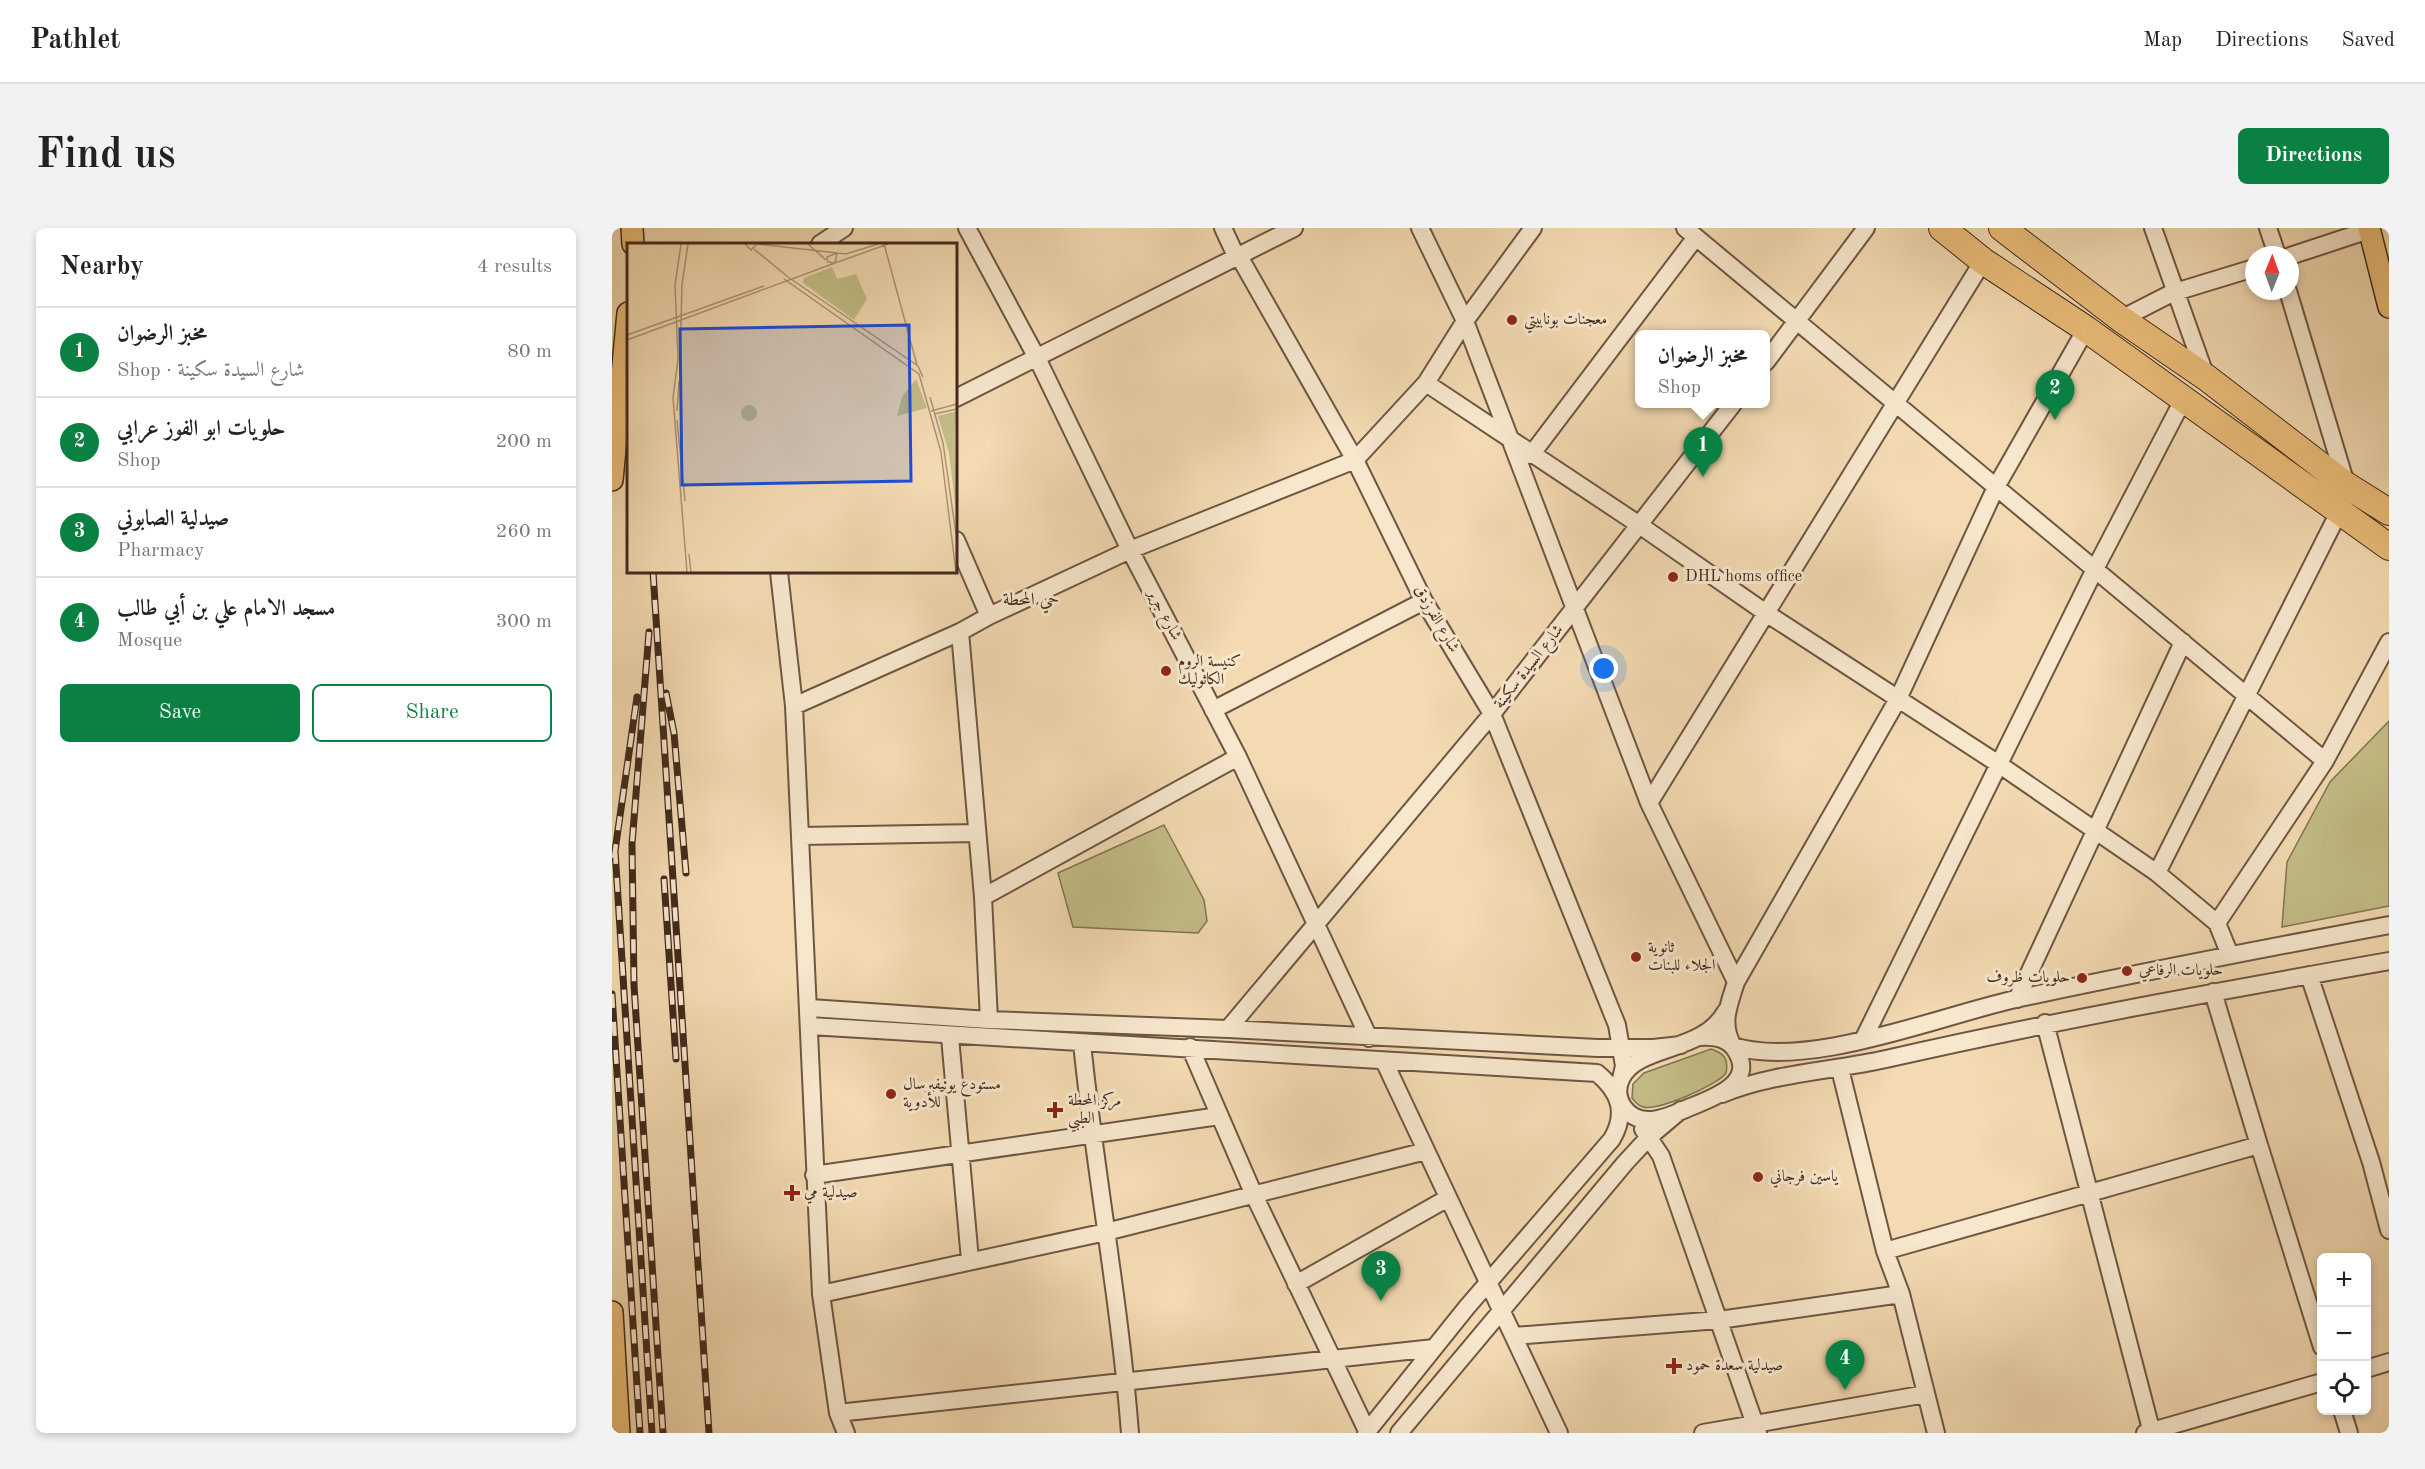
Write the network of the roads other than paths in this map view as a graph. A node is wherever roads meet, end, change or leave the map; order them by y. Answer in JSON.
{"nodes":[{"id":1,"x":632,"y":228,"type":"edge"},
{"id":2,"x":844,"y":228,"type":"edge"},
{"id":3,"x":967,"y":228,"type":"edge"},
{"id":4,"x":1223,"y":228,"type":"edge"},
{"id":5,"x":1294,"y":228,"type":"edge"},
{"id":6,"x":1299,"y":228,"type":"edge"},
{"id":7,"x":1420,"y":228,"type":"edge"},
{"id":8,"x":1533,"y":228,"type":"edge"},
{"id":9,"x":1866,"y":228,"type":"edge"},
{"id":10,"x":1942,"y":228,"type":"edge"},
{"id":11,"x":2002,"y":228,"type":"edge"},
{"id":12,"x":2153,"y":228,"type":"edge"},
{"id":13,"x":2268,"y":228,"type":"edge"},
{"id":14,"x":2369,"y":229,"type":"edge"},
{"id":15,"x":1690,"y":232,"type":"edge"},
{"id":16,"x":633,"y":243,"type":"edge"},
{"id":17,"x":822,"y":243,"type":"edge"},
{"id":18,"x":2274,"y":246,"type":"edge"},
{"id":19,"x":2299,"y":253,"type":"edge"},
{"id":20,"x":1238,"y":257,"type":"junction"},
{"id":21,"x":1983,"y":261,"type":"junction"},
{"id":22,"x":2245,"y":270,"type":"edge"},
{"id":23,"x":2176,"y":292,"type":"junction"},
{"id":24,"x":2291,"y":300,"type":"edge"},
{"id":25,"x":2389,"y":307,"type":"edge"},
{"id":26,"x":2121,"y":319,"type":"junction"},
{"id":27,"x":1465,"y":321,"type":"junction"},
{"id":28,"x":1798,"y":322,"type":"junction"},
{"id":29,"x":627,"y":323,"type":"edge"},
{"id":30,"x":2086,"y":329,"type":"junction"},
{"id":31,"x":1770,"y":357,"type":"edge"},
{"id":32,"x":1037,"y":358,"type":"junction"},
{"id":33,"x":2206,"y":378,"type":"junction"},
{"id":34,"x":1426,"y":383,"type":"junction"},
{"id":35,"x":957,"y":398,"type":"edge"},
{"id":36,"x":2183,"y":400,"type":"junction"},
{"id":37,"x":1896,"y":404,"type":"junction"},
{"id":38,"x":1730,"y":408,"type":"edge"},
{"id":39,"x":1510,"y":438,"type":"junction"},
{"id":40,"x":1531,"y":455,"type":"junction"},
{"id":41,"x":1355,"y":460,"type":"junction"},
{"id":42,"x":612,"y":480,"type":"edge"},
{"id":43,"x":2346,"y":485,"type":"junction"},
{"id":44,"x":1996,"y":487,"type":"junction"},
{"id":45,"x":2338,"y":512,"type":"junction"},
{"id":46,"x":2389,"y":512,"type":"edge"},
{"id":47,"x":1638,"y":524,"type":"junction"},
{"id":48,"x":957,"y":542,"type":"edge"},
{"id":49,"x":2389,"y":547,"type":"edge"},
{"id":50,"x":1130,"y":550,"type":"junction"},
{"id":51,"x":2095,"y":569,"type":"junction"},
{"id":52,"x":779,"y":573,"type":"edge"},
{"id":53,"x":1424,"y":601,"type":"junction"},
{"id":54,"x":1575,"y":608,"type":"junction"},
{"id":55,"x":1767,"y":613,"type":"junction"},
{"id":56,"x":989,"y":615,"type":"junction"},
{"id":57,"x":960,"y":632,"type":"junction"},
{"id":58,"x":2183,"y":642,"type":"junction"},
{"id":59,"x":2389,"y":642,"type":"edge"},
{"id":60,"x":2246,"y":694,"type":"junction"},
{"id":61,"x":1898,"y":699,"type":"junction"},
{"id":62,"x":794,"y":706,"type":"junction"},
{"id":63,"x":1213,"y":710,"type":"junction"},
{"id":64,"x":1492,"y":714,"type":"junction"},
{"id":65,"x":1238,"y":757,"type":"junction"},
{"id":66,"x":2325,"y":761,"type":"junction"},
{"id":67,"x":2000,"y":765,"type":"junction"},
{"id":68,"x":1649,"y":803,"type":"junction"},
{"id":69,"x":977,"y":832,"type":"junction"},
{"id":70,"x":2095,"y":832,"type":"junction"},
{"id":71,"x":801,"y":836,"type":"junction"},
{"id":72,"x":2157,"y":873,"type":"junction"},
{"id":73,"x":983,"y":897,"type":"junction"},
{"id":74,"x":2217,"y":923,"type":"junction"},
{"id":75,"x":1317,"y":924,"type":"junction"},
{"id":76,"x":2389,"y":925,"type":"edge"},
{"id":77,"x":2230,"y":955,"type":"junction"},
{"id":78,"x":2389,"y":961,"type":"edge"},
{"id":79,"x":2309,"y":975,"type":"junction"},
{"id":80,"x":1736,"y":982,"type":"junction"},
{"id":81,"x":2213,"y":992,"type":"junction"},
{"id":82,"x":2017,"y":999,"type":"junction"},
{"id":83,"x":810,"y":1008,"type":"junction"},
{"id":84,"x":1728,"y":1008,"type":"junction"},
{"id":85,"x":989,"y":1020,"type":"junction"},
{"id":86,"x":2045,"y":1023,"type":"junction"},
{"id":87,"x":810,"y":1026,"type":"junction"},
{"id":88,"x":1617,"y":1026,"type":"junction"},
{"id":89,"x":1228,"y":1029,"type":"junction"},
{"id":90,"x":950,"y":1037,"type":"junction"},
{"id":91,"x":1700,"y":1037,"type":"junction"},
{"id":92,"x":1369,"y":1038,"type":"junction"},
{"id":93,"x":1863,"y":1040,"type":"junction"},
{"id":94,"x":1082,"y":1043,"type":"junction"},
{"id":95,"x":1681,"y":1045,"type":"junction"},
{"id":96,"x":1733,"y":1046,"type":"junction"},
{"id":97,"x":1190,"y":1047,"type":"junction"},
{"id":98,"x":1653,"y":1048,"type":"junction"},
{"id":99,"x":1622,"y":1049,"type":"junction"},
{"id":100,"x":1384,"y":1061,"type":"junction"},
{"id":101,"x":1840,"y":1069,"type":"junction"},
{"id":102,"x":1621,"y":1079,"type":"junction"},
{"id":103,"x":1722,"y":1094,"type":"junction"},
{"id":104,"x":1625,"y":1109,"type":"junction"},
{"id":105,"x":1678,"y":1113,"type":"junction"},
{"id":106,"x":1219,"y":1116,"type":"junction"},
{"id":107,"x":1091,"y":1136,"type":"junction"},
{"id":108,"x":1649,"y":1137,"type":"junction"},
{"id":109,"x":2259,"y":1145,"type":"junction"},
{"id":110,"x":1426,"y":1151,"type":"junction"},
{"id":111,"x":961,"y":1153,"type":"junction"},
{"id":112,"x":1661,"y":1156,"type":"junction"},
{"id":113,"x":814,"y":1175,"type":"junction"},
{"id":114,"x":2089,"y":1194,"type":"junction"},
{"id":115,"x":1254,"y":1195,"type":"junction"},
{"id":116,"x":1448,"y":1198,"type":"junction"},
{"id":117,"x":2389,"y":1230,"type":"edge"},
{"id":118,"x":1106,"y":1232,"type":"junction"},
{"id":119,"x":1885,"y":1251,"type":"junction"},
{"id":120,"x":970,"y":1260,"type":"junction"},
{"id":121,"x":1488,"y":1283,"type":"junction"},
{"id":122,"x":1296,"y":1284,"type":"junction"},
{"id":123,"x":821,"y":1294,"type":"junction"},
{"id":124,"x":1901,"y":1294,"type":"junction"},
{"id":125,"x":612,"y":1312,"type":"edge"},
{"id":126,"x":1502,"y":1312,"type":"junction"},
{"id":127,"x":1719,"y":1320,"type":"junction"},
{"id":128,"x":2317,"y":1331,"type":"edge"},
{"id":129,"x":1514,"y":1336,"type":"junction"},
{"id":130,"x":1434,"y":1348,"type":"junction"},
{"id":131,"x":1331,"y":1358,"type":"junction"},
{"id":132,"x":2389,"y":1362,"type":"edge"},
{"id":133,"x":2371,"y":1368,"type":"edge"},
{"id":134,"x":1126,"y":1381,"type":"junction"},
{"id":135,"x":2317,"y":1383,"type":"edge"},
{"id":136,"x":1926,"y":1394,"type":"junction"},
{"id":137,"x":838,"y":1413,"type":"junction"},
{"id":138,"x":2344,"y":1415,"type":"edge"},
{"id":139,"x":1757,"y":1429,"type":"edge"},
{"id":140,"x":1367,"y":1432,"type":"edge"},
{"id":141,"x":2150,"y":1432,"type":"edge"},
{"id":142,"x":619,"y":1433,"type":"edge"},
{"id":143,"x":846,"y":1433,"type":"edge"},
{"id":144,"x":1130,"y":1433,"type":"edge"},
{"id":145,"x":1399,"y":1433,"type":"edge"},
{"id":146,"x":1559,"y":1433,"type":"edge"},
{"id":147,"x":1703,"y":1433,"type":"edge"},
{"id":148,"x":1936,"y":1433,"type":"edge"},
{"id":149,"x":2349,"y":1433,"type":"edge"}],
"edges":[{"from":1,"to":16,"type":"main road"},
{"from":2,"to":17,"type":"street"},
{"from":3,"to":32,"type":"street","name":"شارع جرير"},
{"from":4,"to":20,"type":"street","name":"شارع الفرزدق"},
{"from":5,"to":20,"type":"street"},
{"from":6,"to":20,"type":"street"},
{"from":7,"to":27,"type":"street"},
{"from":8,"to":27,"type":"street"},
{"from":9,"to":28,"type":"street"},
{"from":10,"to":21,"type":"highway"},
{"from":11,"to":26,"type":"highway"},
{"from":12,"to":23,"type":"street"},
{"from":13,"to":18,"type":"street"},
{"from":14,"to":19,"type":"street"},
{"from":14,"to":25,"type":"main road"},
{"from":15,"to":28,"type":"street"},
{"from":15,"to":40,"type":"street"},
{"from":20,"to":32,"type":"street"},
{"from":20,"to":41,"type":"street","name":"شارع الفرزدق"},
{"from":21,"to":30,"type":"highway"},
{"from":21,"to":37,"type":"street"},
{"from":22,"to":23,"type":"street"},
{"from":23,"to":26,"type":"street"},
{"from":23,"to":33,"type":"street"},
{"from":24,"to":43,"type":"street"},
{"from":26,"to":33,"type":"highway"},
{"from":27,"to":34,"type":"street"},
{"from":27,"to":39,"type":"street"},
{"from":28,"to":31,"type":"street"},
{"from":28,"to":37,"type":"street"},
{"from":29,"to":42,"type":"main road"},
{"from":30,"to":36,"type":"highway"},
{"from":30,"to":44,"type":"street"},
{"from":32,"to":35,"type":"street"},
{"from":32,"to":50,"type":"street","name":"شارع جرير"},
{"from":33,"to":43,"type":"highway"},
{"from":34,"to":39,"type":"street"},
{"from":34,"to":41,"type":"street"},
{"from":36,"to":45,"type":"highway"},
{"from":36,"to":51,"type":"street"},
{"from":37,"to":44,"type":"street"},
{"from":37,"to":55,"type":"street"},
{"from":38,"to":47,"type":"street","name":"شارع السيدة سكينة"},
{"from":39,"to":40,"type":"street"},
{"from":39,"to":54,"type":"street"},
{"from":40,"to":47,"type":"street"},
{"from":41,"to":50,"type":"street"},
{"from":41,"to":53,"type":"street","name":"شارع الفرزدق"},
{"from":43,"to":46,"type":"highway"},
{"from":44,"to":51,"type":"street"},
{"from":44,"to":61,"type":"street"},
{"from":45,"to":49,"type":"highway"},
{"from":45,"to":60,"type":"street"},
{"from":47,"to":54,"type":"street","name":"شارع السيدة سكينة"},
{"from":47,"to":55,"type":"street"},
{"from":48,"to":56,"type":"street"},
{"from":50,"to":56,"type":"street"},
{"from":50,"to":63,"type":"street","name":"شارع جرير"},
{"from":51,"to":58,"type":"street"},
{"from":51,"to":67,"type":"street"},
{"from":52,"to":62,"type":"street"},
{"from":53,"to":63,"type":"street"},
{"from":53,"to":64,"type":"street","name":"شارع الفرزدق"},
{"from":54,"to":64,"type":"street","name":"شارع السيدة سكينة"},
{"from":54,"to":68,"type":"street"},
{"from":55,"to":61,"type":"street"},
{"from":55,"to":68,"type":"street"},
{"from":56,"to":57,"type":"street"},
{"from":57,"to":62,"type":"street"},
{"from":57,"to":69,"type":"street"},
{"from":58,"to":60,"type":"street"},
{"from":58,"to":70,"type":"street"},
{"from":59,"to":66,"type":"street"},
{"from":60,"to":66,"type":"street"},
{"from":60,"to":72,"type":"street"},
{"from":61,"to":67,"type":"street"},
{"from":61,"to":80,"type":"street"},
{"from":62,"to":71,"type":"street"},
{"from":63,"to":65,"type":"street","name":"شارع جرير"},
{"from":64,"to":75,"type":"street","name":"شارع السيدة سكينة"},
{"from":64,"to":88,"type":"street","name":"شارع الفرزدق"},
{"from":65,"to":73,"type":"street"},
{"from":65,"to":75,"type":"street","name":"شارع جرير"},
{"from":66,"to":74,"type":"street"},
{"from":67,"to":70,"type":"street"},
{"from":67,"to":93,"type":"street"},
{"from":68,"to":80,"type":"street"},
{"from":69,"to":71,"type":"street"},
{"from":69,"to":73,"type":"street"},
{"from":70,"to":72,"type":"street"},
{"from":70,"to":82,"type":"street"},
{"from":71,"to":83,"type":"street"},
{"from":72,"to":74,"type":"street"},
{"from":73,"to":85,"type":"street"},
{"from":74,"to":77,"type":"street"},
{"from":75,"to":89,"type":"street","name":"شارع السيدة سكينة"},
{"from":75,"to":92,"type":"street","name":"شارع جرير"},
{"from":76,"to":77,"type":"street"},
{"from":77,"to":82,"type":"street"},
{"from":78,"to":79,"type":"street"},
{"from":79,"to":81,"type":"street"},
{"from":79,"to":117,"type":"street"},
{"from":80,"to":84,"type":"street"},
{"from":81,"to":86,"type":"street"},
{"from":81,"to":109,"type":"street"},
{"from":82,"to":93,"type":"street"},
{"from":83,"to":85,"type":"street"},
{"from":83,"to":87,"type":"street"},
{"from":84,"to":91,"type":"street"},
{"from":84,"to":96,"type":"street"},
{"from":85,"to":89,"type":"street"},
{"from":86,"to":101,"type":"street"},
{"from":86,"to":114,"type":"street"},
{"from":87,"to":90,"type":"street"},
{"from":87,"to":113,"type":"street"},
{"from":88,"to":98,"type":"street"},
{"from":88,"to":99,"type":"street","name":"شارع الفرزدق"},
{"from":89,"to":92,"type":"street"},
{"from":90,"to":94,"type":"street"},
{"from":90,"to":111,"type":"street"},
{"from":91,"to":95,"type":"street"},
{"from":91,"to":96,"type":"street"},
{"from":92,"to":99,"type":"street"},
{"from":93,"to":96,"type":"street"},
{"from":94,"to":97,"type":"street"},
{"from":94,"to":107,"type":"street"},
{"from":95,"to":98,"type":"street"},
{"from":95,"to":102,"type":"street"},
{"from":96,"to":103,"type":"street"},
{"from":97,"to":100,"type":"street"},
{"from":97,"to":106,"type":"street"},
{"from":98,"to":99,"type":"street"},
{"from":99,"to":102,"type":"street","name":"شارع الفرزدق"},
{"from":100,"to":104,"type":"street"},
{"from":100,"to":110,"type":"street"},
{"from":101,"to":103,"type":"street"},
{"from":101,"to":119,"type":"street"},
{"from":102,"to":104,"type":"street","name":"شارع الفرزدق"},
{"from":103,"to":105,"type":"street"},
{"from":104,"to":105,"type":"street"},
{"from":104,"to":108,"type":"street"},
{"from":104,"to":121,"type":"street","name":"شارع الفرزدق"},
{"from":105,"to":108,"type":"street"},
{"from":105,"to":112,"type":"street"},
{"from":106,"to":107,"type":"street"},
{"from":106,"to":115,"type":"street"},
{"from":107,"to":111,"type":"street"},
{"from":107,"to":118,"type":"street"},
{"from":108,"to":112,"type":"street"},
{"from":108,"to":126,"type":"street"},
{"from":109,"to":114,"type":"street"},
{"from":109,"to":128,"type":"street"},
{"from":110,"to":115,"type":"street"},
{"from":110,"to":116,"type":"street"},
{"from":111,"to":113,"type":"street"},
{"from":111,"to":120,"type":"street"},
{"from":112,"to":127,"type":"street"},
{"from":113,"to":123,"type":"street"},
{"from":114,"to":119,"type":"street"},
{"from":114,"to":141,"type":"street"},
{"from":115,"to":118,"type":"street"},
{"from":115,"to":122,"type":"street"},
{"from":116,"to":121,"type":"street"},
{"from":116,"to":122,"type":"street"},
{"from":118,"to":120,"type":"street"},
{"from":118,"to":134,"type":"street"},
{"from":119,"to":124,"type":"street"},
{"from":120,"to":123,"type":"street"},
{"from":121,"to":126,"type":"street"},
{"from":121,"to":130,"type":"street","name":"شارع الفرزدق"},
{"from":122,"to":131,"type":"street"},
{"from":123,"to":137,"type":"street"},
{"from":124,"to":127,"type":"street"},
{"from":124,"to":136,"type":"street"},
{"from":125,"to":142,"type":"main road"},
{"from":126,"to":129,"type":"street"},
{"from":126,"to":145,"type":"street"},
{"from":127,"to":129,"type":"street"},
{"from":127,"to":139,"type":"street"},
{"from":129,"to":146,"type":"street"},
{"from":130,"to":131,"type":"street"},
{"from":130,"to":140,"type":"street","name":"شارع الفرزدق"},
{"from":131,"to":134,"type":"street"},
{"from":131,"to":140,"type":"street"},
{"from":132,"to":133,"type":"street"},
{"from":134,"to":137,"type":"street"},
{"from":134,"to":144,"type":"street"},
{"from":135,"to":141,"type":"street"},
{"from":136,"to":139,"type":"street"},
{"from":136,"to":148,"type":"street"},
{"from":137,"to":143,"type":"street"},
{"from":138,"to":149,"type":"street"},
{"from":139,"to":147,"type":"street"}]}
